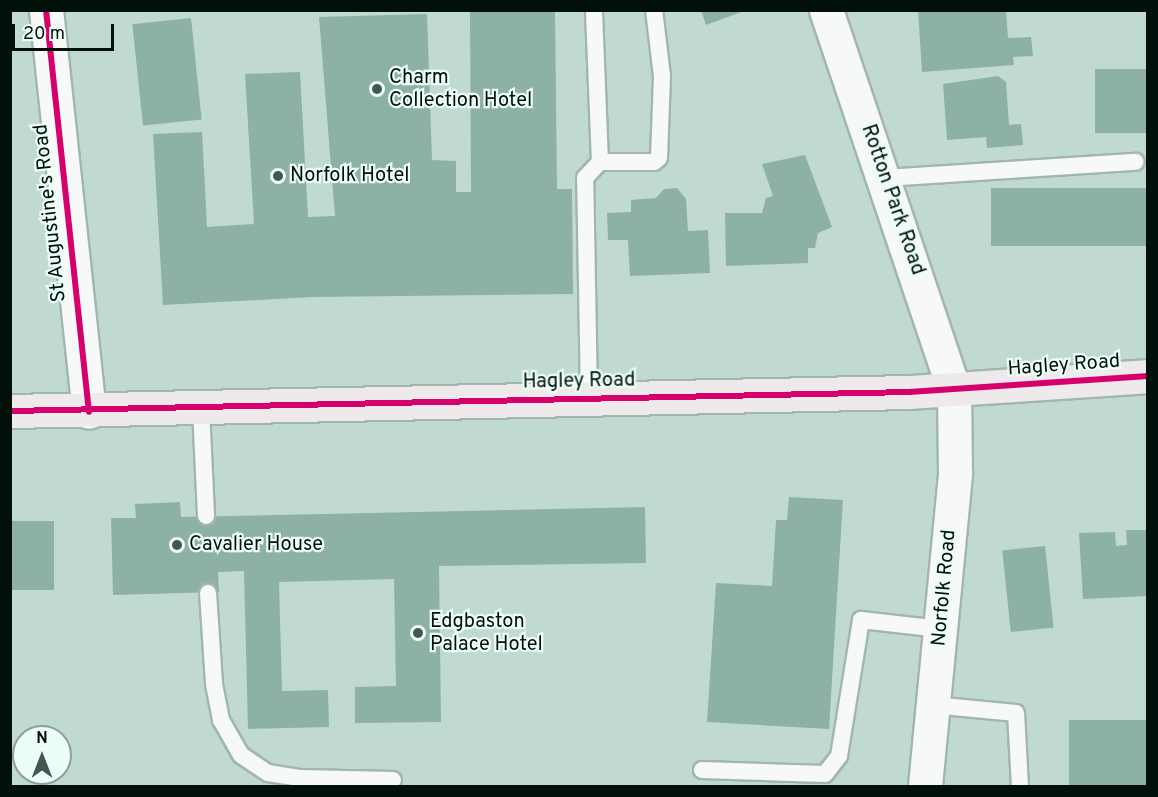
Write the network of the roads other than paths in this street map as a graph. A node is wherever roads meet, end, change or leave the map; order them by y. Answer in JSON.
{"nodes":[{"id":1,"x":46,"y":10,"type":"edge"},
{"id":2,"x":594,"y":10,"type":"edge"},
{"id":3,"x":654,"y":10,"type":"edge"},
{"id":4,"x":826,"y":10,"type":"edge"},
{"id":5,"x":600,"y":162,"type":"junction"},
{"id":6,"x":1135,"y":162,"type":"dead end"},
{"id":7,"x":885,"y":178,"type":"junction"},
{"id":8,"x":1148,"y":376,"type":"edge"},
{"id":9,"x":954,"y":390,"type":"junction"},
{"id":10,"x":589,"y":398,"type":"junction"},
{"id":11,"x":201,"y":409,"type":"junction"},
{"id":12,"x":10,"y":411,"type":"edge"},
{"id":13,"x":89,"y":412,"type":"junction"},
{"id":14,"x":206,"y":516,"type":"dead end"},
{"id":15,"x":208,"y":593,"type":"dead end"},
{"id":16,"x":940,"y":629,"type":"junction"},
{"id":17,"x":933,"y":705,"type":"junction"},
{"id":18,"x":702,"y":770,"type":"dead end"},
{"id":19,"x":393,"y":780,"type":"dead end"},
{"id":20,"x":925,"y":786,"type":"edge"},
{"id":21,"x":1020,"y":786,"type":"edge"}],
"edges":[{"from":1,"to":13,"type":"main road","name":"St Augustine's Road"},
{"from":2,"to":5,"type":"lane"},
{"from":3,"to":5,"type":"lane"},
{"from":4,"to":7,"type":"main road","name":"Rotton Park Road"},
{"from":5,"to":10,"type":"lane"},
{"from":6,"to":7,"type":"lane"},
{"from":7,"to":9,"type":"main road","name":"Rotton Park Road"},
{"from":8,"to":9,"type":"highway","name":"Hagley Road"},
{"from":9,"to":10,"type":"highway","name":"Hagley Road"},
{"from":9,"to":16,"type":"main road","name":"Norfolk Road"},
{"from":10,"to":11,"type":"highway","name":"Hagley Road"},
{"from":11,"to":13,"type":"highway","name":"Hagley Road"},
{"from":11,"to":14,"type":"lane"},
{"from":12,"to":13,"type":"highway","name":"Hagley Road"},
{"from":15,"to":19,"type":"lane"},
{"from":16,"to":17,"type":"main road","name":"Norfolk Road"},
{"from":16,"to":18,"type":"lane"},
{"from":17,"to":20,"type":"main road","name":"Norfolk Road"},
{"from":17,"to":21,"type":"lane"}]}
